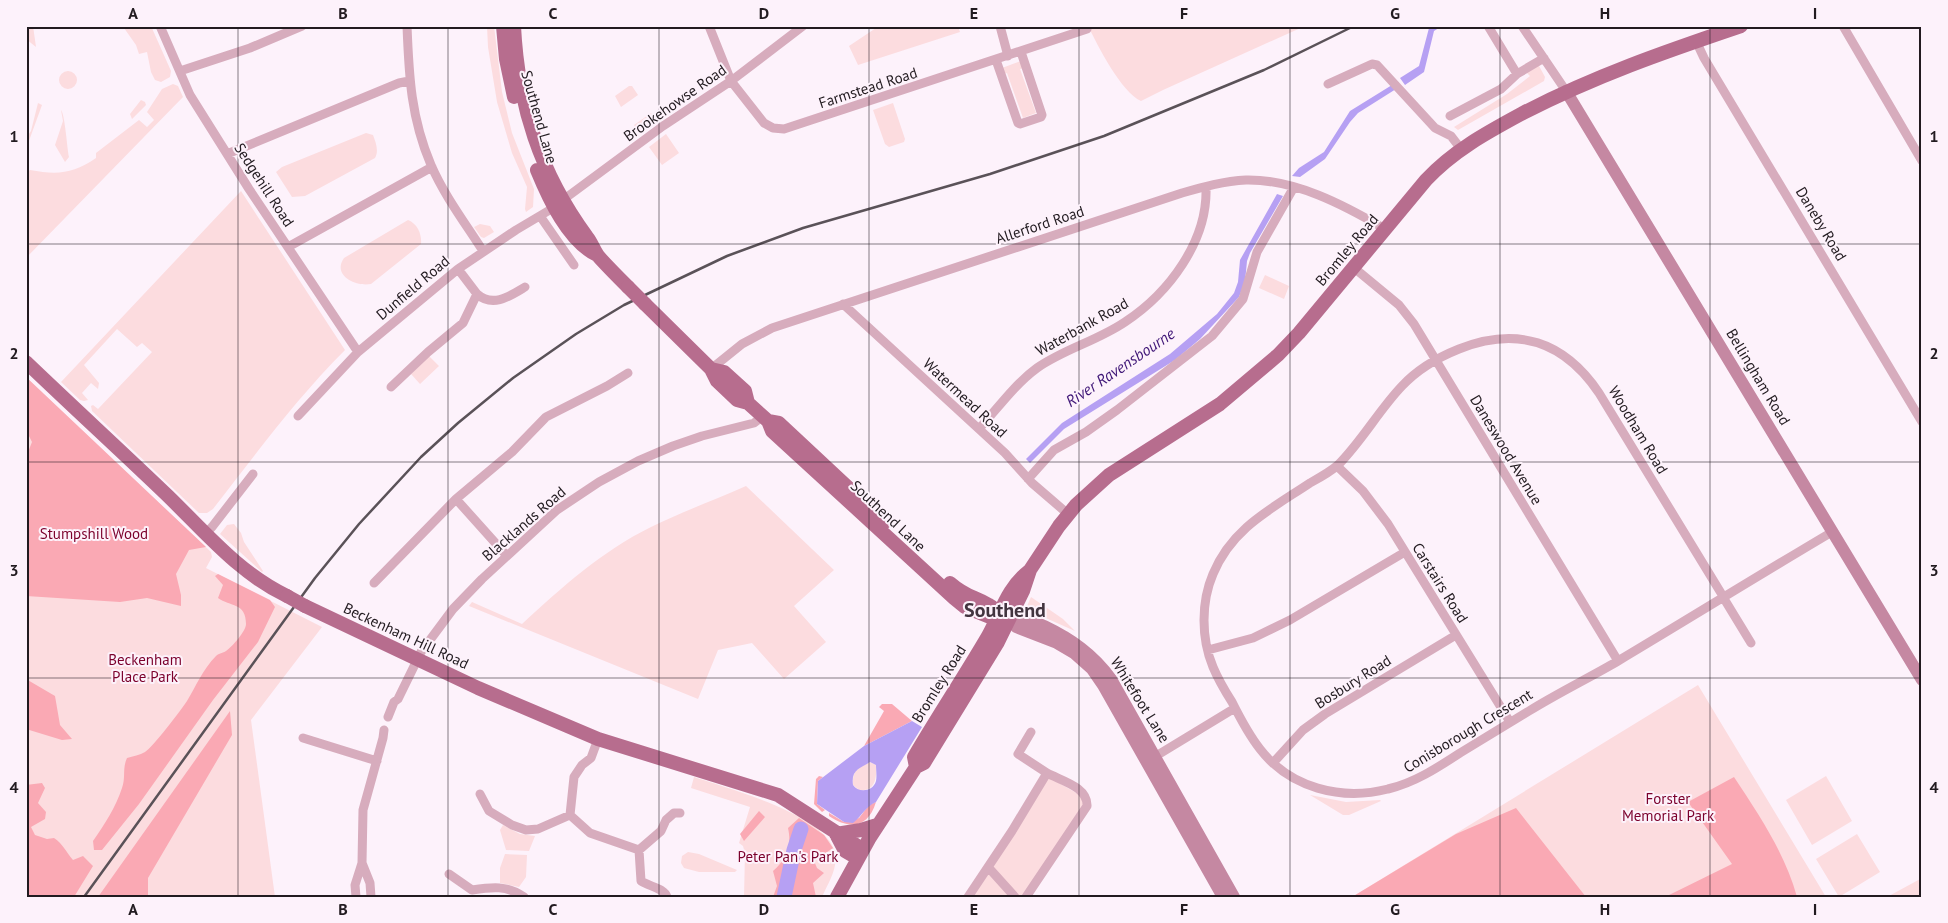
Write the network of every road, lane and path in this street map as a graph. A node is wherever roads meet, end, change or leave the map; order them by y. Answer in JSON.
{"nodes":[{"id":1,"x":160,"y":26,"type":"edge"},
{"id":2,"x":302,"y":26,"type":"edge"},
{"id":3,"x":407,"y":26,"type":"edge"},
{"id":4,"x":503,"y":26,"type":"edge"},
{"id":5,"x":514,"y":26,"type":"edge"},
{"id":6,"x":709,"y":26,"type":"edge"},
{"id":7,"x":803,"y":26,"type":"edge"},
{"id":8,"x":1000,"y":26,"type":"edge"},
{"id":9,"x":1488,"y":26,"type":"edge"},
{"id":10,"x":1522,"y":26,"type":"edge"},
{"id":11,"x":1741,"y":26,"type":"edge"},
{"id":12,"x":1843,"y":26,"type":"edge"},
{"id":13,"x":1087,"y":29,"type":"dead end"},
{"id":14,"x":1696,"y":42,"type":"junction"},
{"id":15,"x":1021,"y":52,"type":"junction"},
{"id":16,"x":1008,"y":56,"type":"junction"},
{"id":17,"x":1544,"y":58,"type":"junction"},
{"id":18,"x":996,"y":60,"type":"junction"},
{"id":19,"x":180,"y":71,"type":"junction"},
{"id":20,"x":1517,"y":74,"type":"junction"},
{"id":21,"x":409,"y":81,"type":"junction"},
{"id":22,"x":731,"y":81,"type":"junction"},
{"id":23,"x":1328,"y":84,"type":"dead end"},
{"id":24,"x":1566,"y":91,"type":"junction"},
{"id":25,"x":1450,"y":116,"type":"dead end"},
{"id":26,"x":1461,"y":149,"type":"junction"},
{"id":27,"x":227,"y":154,"type":"junction"},
{"id":28,"x":1922,"y":161,"type":"edge"},
{"id":29,"x":432,"y":167,"type":"junction"},
{"id":30,"x":1206,"y":187,"type":"junction"},
{"id":31,"x":1294,"y":187,"type":"junction"},
{"id":32,"x":558,"y":204,"type":"junction"},
{"id":33,"x":540,"y":216,"type":"junction"},
{"id":34,"x":1385,"y":229,"type":"junction"},
{"id":35,"x":288,"y":247,"type":"junction"},
{"id":36,"x":483,"y":251,"type":"junction"},
{"id":37,"x":574,"y":265,"type":"dead end"},
{"id":38,"x":1354,"y":268,"type":"junction"},
{"id":39,"x":458,"y":269,"type":"junction"},
{"id":40,"x":524,"y":287,"type":"dead end"},
{"id":41,"x":477,"y":294,"type":"junction"},
{"id":42,"x":842,"y":304,"type":"junction"},
{"id":43,"x":358,"y":352,"type":"junction"},
{"id":44,"x":1436,"y":360,"type":"junction"},
{"id":45,"x":26,"y":362,"type":"edge"},
{"id":46,"x":711,"y":369,"type":"junction"},
{"id":47,"x":628,"y":373,"type":"dead end"},
{"id":48,"x":391,"y":387,"type":"dead end"},
{"id":49,"x":298,"y":416,"type":"dead end"},
{"id":50,"x":766,"y":418,"type":"junction"},
{"id":51,"x":1922,"y":422,"type":"edge"},
{"id":52,"x":978,"y":429,"type":"junction"},
{"id":53,"x":1337,"y":466,"type":"junction"},
{"id":54,"x":253,"y":474,"type":"dead end"},
{"id":55,"x":1028,"y":479,"type":"junction"},
{"id":56,"x":456,"y":498,"type":"junction"},
{"id":57,"x":1068,"y":514,"type":"junction"},
{"id":58,"x":1832,"y":532,"type":"junction"},
{"id":59,"x":205,"y":534,"type":"junction"},
{"id":60,"x":1405,"y":552,"type":"junction"},
{"id":61,"x":507,"y":556,"type":"junction"},
{"id":62,"x":374,"y":583,"type":"dead end"},
{"id":63,"x":1723,"y":597,"type":"junction"},
{"id":64,"x":1004,"y":616,"type":"junction"},
{"id":65,"x":1456,"y":635,"type":"junction"},
{"id":66,"x":1751,"y":643,"type":"dead end"},
{"id":67,"x":1208,"y":650,"type":"junction"},
{"id":68,"x":417,"y":660,"type":"junction"},
{"id":69,"x":1618,"y":661,"type":"junction"},
{"id":70,"x":1922,"y":680,"type":"edge"},
{"id":71,"x":1235,"y":708,"type":"junction"},
{"id":72,"x":388,"y":717,"type":"dead end"},
{"id":73,"x":1510,"y":722,"type":"junction"},
{"id":74,"x":1030,"y":732,"type":"dead end"},
{"id":75,"x":385,"y":733,"type":"dead end"},
{"id":76,"x":303,"y":738,"type":"dead end"},
{"id":77,"x":598,"y":739,"type":"junction"},
{"id":78,"x":1151,"y":759,"type":"junction"},
{"id":79,"x":377,"y":761,"type":"junction"},
{"id":80,"x":1273,"y":763,"type":"junction"},
{"id":81,"x":1047,"y":773,"type":"junction"},
{"id":82,"x":480,"y":794,"type":"dead end"},
{"id":83,"x":680,"y":813,"type":"dead end"},
{"id":84,"x":570,"y":815,"type":"junction"},
{"id":85,"x":877,"y":825,"type":"junction"},
{"id":86,"x":836,"y":834,"type":"junction"},
{"id":87,"x":639,"y":850,"type":"junction"},
{"id":88,"x":860,"y":854,"type":"junction"},
{"id":89,"x":362,"y":863,"type":"junction"},
{"id":90,"x":988,"y":867,"type":"junction"},
{"id":91,"x":449,"y":874,"type":"dead end"},
{"id":92,"x":471,"y":893,"type":"edge"},
{"id":93,"x":356,"y":897,"type":"edge"},
{"id":94,"x":371,"y":897,"type":"edge"},
{"id":95,"x":524,"y":897,"type":"edge"},
{"id":96,"x":667,"y":897,"type":"edge"},
{"id":97,"x":837,"y":897,"type":"edge"},
{"id":98,"x":968,"y":897,"type":"edge"},
{"id":99,"x":1015,"y":897,"type":"edge"},
{"id":100,"x":1026,"y":897,"type":"edge"},
{"id":101,"x":1223,"y":897,"type":"edge"},
{"id":102,"x":1234,"y":897,"type":"edge"}],
"edges":[{"from":1,"to":19,"type":"street","name":"Sedgehill Road"},
{"from":2,"to":19,"type":"street"},
{"from":3,"to":21,"type":"street"},
{"from":4,"to":32,"type":"main road","name":"Southend Lane"},
{"from":5,"to":32,"type":"main road","name":"Southend Lane"},
{"from":6,"to":22,"type":"street","name":"Farmstead Road"},
{"from":7,"to":22,"type":"street","name":"Brookehowse Road"},
{"from":8,"to":16,"type":"street"},
{"from":9,"to":20,"type":"street"},
{"from":10,"to":17,"type":"street"},
{"from":11,"to":14,"type":"main road","name":"Bromley Road"},
{"from":12,"to":28,"type":"street"},
{"from":13,"to":15,"type":"street","name":"Farmstead Road"},
{"from":14,"to":24,"type":"main road","name":"Bromley Road"},
{"from":14,"to":51,"type":"street","name":"Daneby Road"},
{"from":15,"to":16,"type":"street","name":"Farmstead Road"},
{"from":15,"to":18,"type":"street"},
{"from":16,"to":18,"type":"street","name":"Farmstead Road"},
{"from":17,"to":20,"type":"street"},
{"from":17,"to":24,"type":"street"},
{"from":18,"to":22,"type":"street","name":"Farmstead Road"},
{"from":19,"to":27,"type":"street","name":"Sedgehill Road"},
{"from":20,"to":25,"type":"street"},
{"from":21,"to":27,"type":"street"},
{"from":21,"to":29,"type":"street"},
{"from":22,"to":32,"type":"street","name":"Brookehowse Road"},
{"from":23,"to":26,"type":"street"},
{"from":24,"to":26,"type":"main road","name":"Bromley Road"},
{"from":24,"to":58,"type":"street","name":"Bellingham Road"},
{"from":26,"to":34,"type":"main road","name":"Bromley Road"},
{"from":27,"to":35,"type":"street","name":"Sedgehill Road"},
{"from":29,"to":35,"type":"street"},
{"from":29,"to":36,"type":"street"},
{"from":30,"to":31,"type":"street","name":"Allerford Road"},
{"from":30,"to":42,"type":"street","name":"Allerford Road"},
{"from":30,"to":52,"type":"street","name":"Waterbank Road"},
{"from":31,"to":34,"type":"street","name":"Allerford Road"},
{"from":31,"to":55,"type":"street"},
{"from":32,"to":33,"type":"street","name":"Dunfield Road"},
{"from":32,"to":46,"type":"main road","name":"Southend Lane","bridge":true},
{"from":33,"to":36,"type":"street","name":"Dunfield Road"},
{"from":33,"to":37,"type":"street"},
{"from":34,"to":38,"type":"main road","name":"Bromley Road"},
{"from":35,"to":43,"type":"street","name":"Sedgehill Road"},
{"from":36,"to":39,"type":"street","name":"Dunfield Road"},
{"from":38,"to":44,"type":"street","name":"Daneswood Avenue"},
{"from":38,"to":57,"type":"main road","name":"Bromley Road"},
{"from":39,"to":41,"type":"street"},
{"from":39,"to":43,"type":"street","name":"Dunfield Road"},
{"from":40,"to":41,"type":"street"},
{"from":41,"to":48,"type":"street"},
{"from":42,"to":46,"type":"street","name":"Allerford Road"},
{"from":42,"to":52,"type":"street","name":"Watermead Road"},
{"from":43,"to":49,"type":"street","name":"Dunfield Road"},
{"from":44,"to":53,"type":"street","name":"Conisborough Crescent"},
{"from":44,"to":63,"type":"street","name":"Woodham Road"},
{"from":44,"to":69,"type":"street","name":"Daneswood Avenue"},
{"from":45,"to":59,"type":"main road","name":"Beckenham Hill Road"},
{"from":46,"to":50,"type":"main road","name":"Southend Lane"},
{"from":47,"to":56,"type":"street"},
{"from":50,"to":61,"type":"street","name":"Blacklands Road"},
{"from":50,"to":64,"type":"main road","name":"Southend Lane"},
{"from":52,"to":55,"type":"street","name":"Watermead Road"},
{"from":53,"to":60,"type":"street","name":"Carstairs Road"},
{"from":53,"to":67,"type":"street","name":"Conisborough Crescent"},
{"from":54,"to":59,"type":"street"},
{"from":55,"to":57,"type":"street","name":"Watermead Road"},
{"from":56,"to":61,"type":"street"},
{"from":56,"to":62,"type":"street"},
{"from":57,"to":64,"type":"main road","name":"Bromley Road"},
{"from":58,"to":63,"type":"street","name":"Conisborough Crescent"},
{"from":58,"to":70,"type":"street","name":"Bellingham Road"},
{"from":59,"to":68,"type":"main road","name":"Beckenham Hill Road","bridge":true},
{"from":60,"to":65,"type":"street","name":"Carstairs Road"},
{"from":60,"to":67,"type":"street"},
{"from":61,"to":68,"type":"street","name":"Blacklands Road"},
{"from":63,"to":66,"type":"street","name":"Woodham Road"},
{"from":63,"to":69,"type":"street","name":"Conisborough Crescent"},
{"from":64,"to":78,"type":"street","name":"Whitefoot Lane"},
{"from":64,"to":85,"type":"main road","name":"Bromley Road"},
{"from":65,"to":73,"type":"street","name":"Carstairs Road"},
{"from":65,"to":80,"type":"street","name":"Bosbury Road"},
{"from":67,"to":71,"type":"street","name":"Conisborough Crescent"},
{"from":68,"to":72,"type":"street","name":"Blacklands Road"},
{"from":68,"to":77,"type":"main road","name":"Beckenham Hill Road"},
{"from":69,"to":73,"type":"street","name":"Conisborough Crescent"},
{"from":71,"to":78,"type":"street"},
{"from":71,"to":80,"type":"street","name":"Conisborough Crescent"},
{"from":73,"to":80,"type":"street","name":"Conisborough Crescent"},
{"from":74,"to":81,"type":"street"},
{"from":75,"to":79,"type":"street"},
{"from":76,"to":79,"type":"street"},
{"from":77,"to":84,"type":"street"},
{"from":77,"to":86,"type":"main road","name":"Beckenham Hill Road"},
{"from":78,"to":101,"type":"street","name":"Whitefoot Lane"},
{"from":78,"to":102,"type":"street","name":"Whitefoot Lane"},
{"from":79,"to":89,"type":"street"},
{"from":81,"to":90,"type":"street"},
{"from":81,"to":100,"type":"street"},
{"from":82,"to":84,"type":"street"},
{"from":83,"to":87,"type":"street"},
{"from":84,"to":87,"type":"street"},
{"from":85,"to":86,"type":"main road"},
{"from":85,"to":88,"type":"main road","name":"Bromley Road"},
{"from":86,"to":88,"type":"main road","name":"Beckenham Hill Road"},
{"from":87,"to":96,"type":"street"},
{"from":88,"to":97,"type":"main road","name":"Bromley Road"},
{"from":89,"to":93,"type":"street"},
{"from":89,"to":94,"type":"street"},
{"from":90,"to":98,"type":"street"},
{"from":90,"to":99,"type":"street"},
{"from":91,"to":92,"type":"street"},
{"from":92,"to":95,"type":"street"}]}
